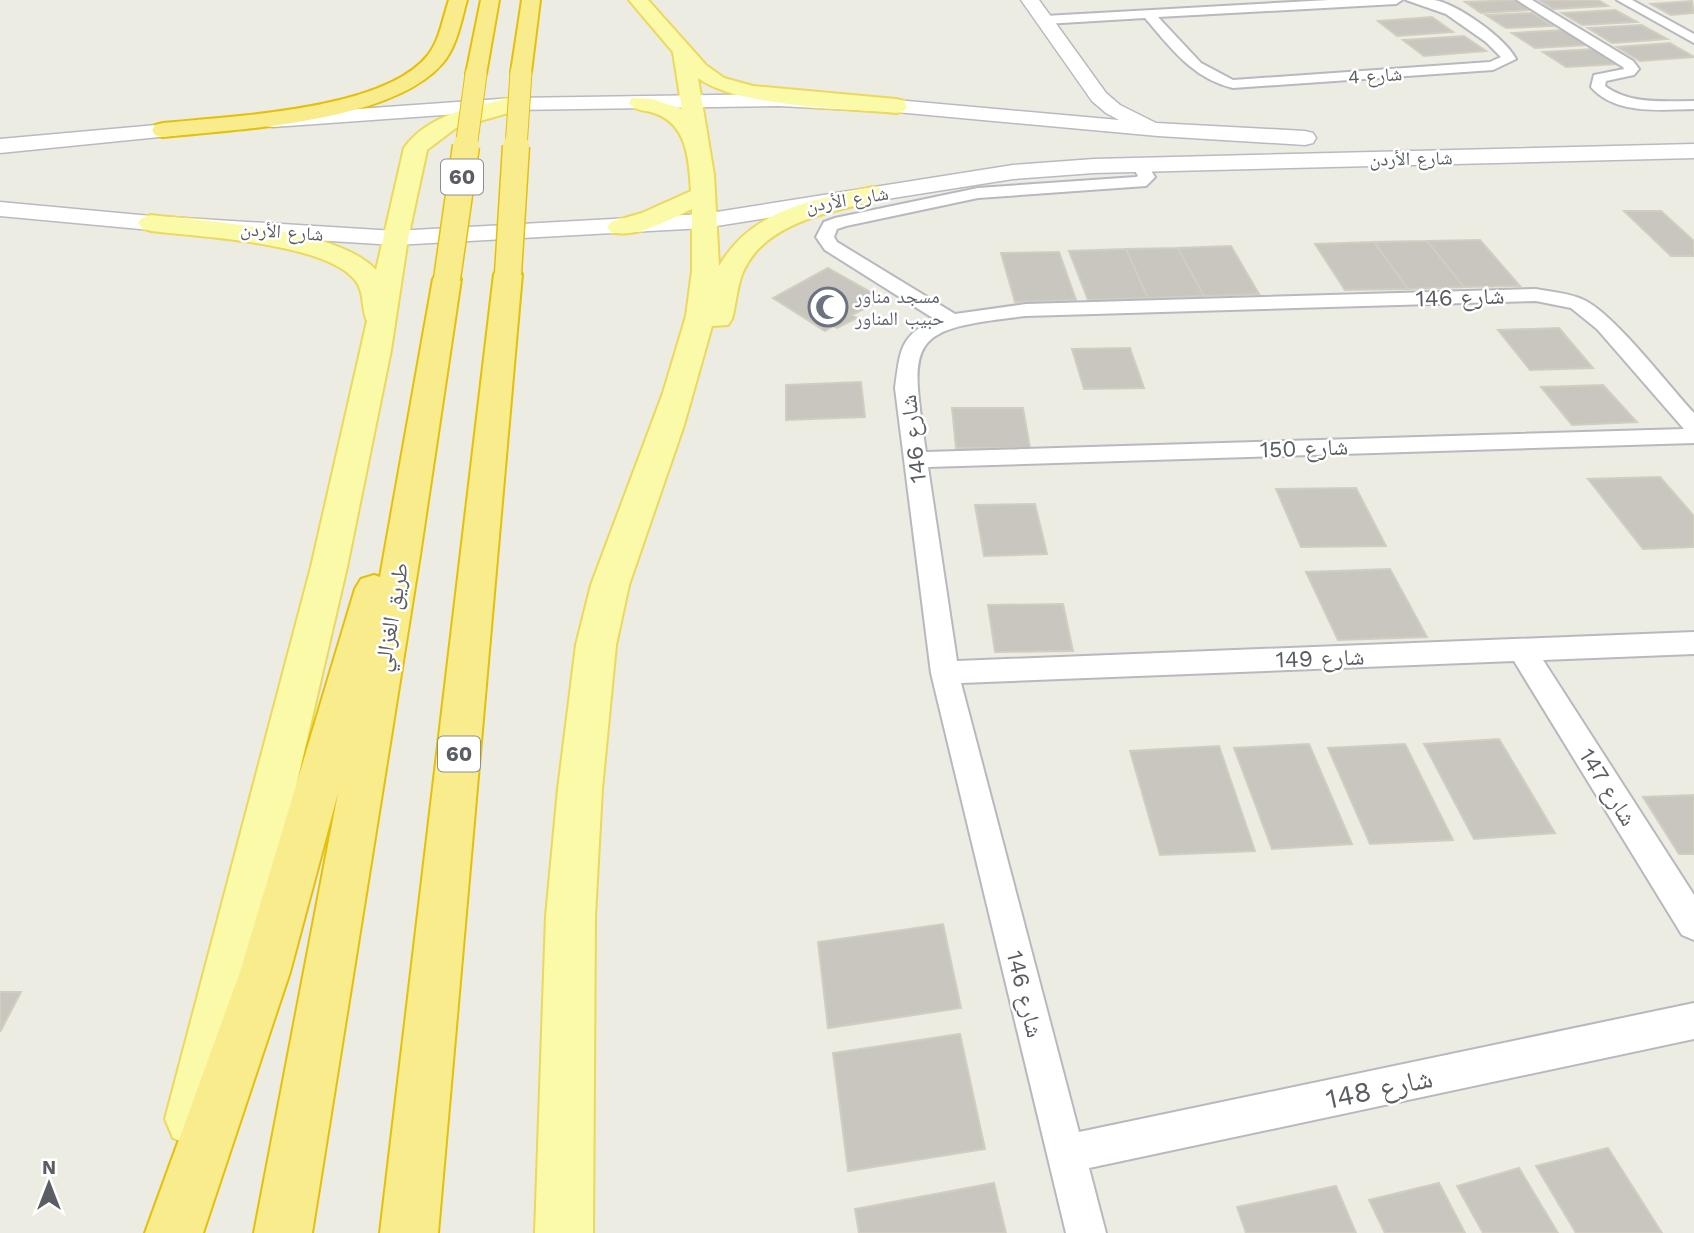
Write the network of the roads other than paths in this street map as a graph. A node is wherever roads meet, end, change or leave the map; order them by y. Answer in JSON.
{"nodes":[{"id":1,"x":458,"y":0,"type":"edge"},
{"id":2,"x":490,"y":0,"type":"edge"},
{"id":3,"x":531,"y":0,"type":"edge"},
{"id":4,"x":638,"y":0,"type":"edge"},
{"id":5,"x":1030,"y":0,"type":"edge"},
{"id":6,"x":1396,"y":0,"type":"edge"},
{"id":7,"x":1412,"y":0,"type":"edge"},
{"id":8,"x":1523,"y":0,"type":"edge"},
{"id":9,"x":1623,"y":0,"type":"edge"},
{"id":10,"x":1148,"y":15,"type":"junction"},
{"id":11,"x":1045,"y":20,"type":"junction"},
{"id":12,"x":1694,"y":39,"type":"edge"},
{"id":13,"x":683,"y":50,"type":"junction"},
{"id":14,"x":1100,"y":97,"type":"junction"},
{"id":15,"x":693,"y":101,"type":"junction"},
{"id":16,"x":640,"y":103,"type":"junction"},
{"id":17,"x":514,"y":104,"type":"junction"},
{"id":18,"x":1694,"y":105,"type":"edge"},
{"id":19,"x":896,"y":106,"type":"junction"},
{"id":20,"x":1045,"y":120,"type":"junction"},
{"id":21,"x":163,"y":130,"type":"junction"},
{"id":22,"x":1158,"y":130,"type":"junction"},
{"id":23,"x":1694,"y":132,"type":"edge"},
{"id":24,"x":0,"y":146,"type":"edge"},
{"id":25,"x":698,"y":146,"type":"junction"},
{"id":26,"x":1694,"y":151,"type":"edge"},
{"id":27,"x":1139,"y":164,"type":"junction"},
{"id":28,"x":873,"y":194,"type":"junction"},
{"id":29,"x":704,"y":208,"type":"junction"},
{"id":30,"x":0,"y":209,"type":"edge"},
{"id":31,"x":151,"y":223,"type":"junction"},
{"id":32,"x":620,"y":227,"type":"joint"},
{"id":33,"x":395,"y":238,"type":"junction"},
{"id":34,"x":952,"y":321,"type":"junction"},
{"id":35,"x":379,"y":325,"type":"junction"},
{"id":36,"x":676,"y":405,"type":"junction"},
{"id":37,"x":426,"y":409,"type":"junction"},
{"id":38,"x":1694,"y":427,"type":"edge"},
{"id":39,"x":1694,"y":436,"type":"edge"},
{"id":40,"x":915,"y":460,"type":"junction"},
{"id":41,"x":1694,"y":643,"type":"edge"},
{"id":42,"x":1522,"y":650,"type":"junction"},
{"id":43,"x":945,"y":673,"type":"junction"},
{"id":44,"x":1694,"y":924,"type":"edge"},
{"id":45,"x":1694,"y":1021,"type":"edge"},
{"id":46,"x":1064,"y":1154,"type":"junction"},
{"id":47,"x":164,"y":1233,"type":"edge"},
{"id":48,"x":174,"y":1233,"type":"edge"},
{"id":49,"x":283,"y":1233,"type":"edge"},
{"id":50,"x":409,"y":1233,"type":"edge"},
{"id":51,"x":564,"y":1233,"type":"edge"},
{"id":52,"x":1086,"y":1233,"type":"edge"}],
"edges":[{"from":1,"to":21,"type":"highway"},
{"from":2,"to":37,"type":"highway","name":"طريق الغزالي","number":"60","bridge":true},
{"from":3,"to":50,"type":"highway","number":"60","bridge":true},
{"from":4,"to":13,"type":"main road"},
{"from":5,"to":11,"type":"main road"},
{"from":6,"to":10,"type":"street"},
{"from":7,"to":10,"type":"street","name":"شارع 4"},
{"from":8,"to":18,"type":"street"},
{"from":9,"to":12,"type":"street"},
{"from":10,"to":11,"type":"street"},
{"from":11,"to":14,"type":"main road"},
{"from":13,"to":15,"type":"main road"},
{"from":13,"to":19,"type":"main road"},
{"from":14,"to":20,"type":"main road"},
{"from":14,"to":22,"type":"main road"},
{"from":15,"to":16,"type":"main road","name":"شارع الأردن"},
{"from":15,"to":19,"type":"main road","name":"شارع الأردن"},
{"from":15,"to":25,"type":"main road"},
{"from":16,"to":17,"type":"main road","name":"شارع الأردن"},
{"from":16,"to":25,"type":"main road"},
{"from":17,"to":21,"type":"main road","name":"شارع الأردن"},
{"from":17,"to":33,"type":"main road"},
{"from":19,"to":20,"type":"main road","name":"شارع الأردن"},
{"from":20,"to":22,"type":"main road","name":"شارع الأردن"},
{"from":21,"to":24,"type":"main road","name":"شارع الأردن"},
{"from":22,"to":23,"type":"main road","name":"شارع الأردن"},
{"from":25,"to":29,"type":"main road"},
{"from":26,"to":27,"type":"main road","name":"شارع الأردن"},
{"from":27,"to":28,"type":"main road","name":"شارع الأردن"},
{"from":27,"to":34,"type":"street"},
{"from":28,"to":29,"type":"main road","name":"شارع الأردن"},
{"from":28,"to":36,"type":"main road"},
{"from":29,"to":32,"type":"main road"},
{"from":29,"to":36,"type":"main road"},
{"from":30,"to":31,"type":"main road","name":"شارع الأردن"},
{"from":31,"to":33,"type":"main road","name":"شارع الأردن"},
{"from":31,"to":35,"type":"main road"},
{"from":32,"to":33,"type":"main road","name":"شارع الأردن"},
{"from":33,"to":35,"type":"main road"},
{"from":34,"to":38,"type":"street","name":"شارع 146"},
{"from":34,"to":40,"type":"street","name":"شارع 146"},
{"from":35,"to":47,"type":"main road"},
{"from":36,"to":51,"type":"main road"},
{"from":37,"to":48,"type":"highway"},
{"from":37,"to":49,"type":"highway","name":"طريق الغزالي","number":"60"},
{"from":39,"to":40,"type":"street","name":"شارع 150"},
{"from":40,"to":43,"type":"street","name":"شارع 146"},
{"from":41,"to":42,"type":"street","name":"شارع 149"},
{"from":42,"to":43,"type":"street","name":"شارع 149"},
{"from":42,"to":44,"type":"street","name":"شارع 147"},
{"from":43,"to":46,"type":"street","name":"شارع 146"},
{"from":45,"to":46,"type":"street","name":"شارع 148"},
{"from":46,"to":52,"type":"street","name":"شارع 146"}]}
